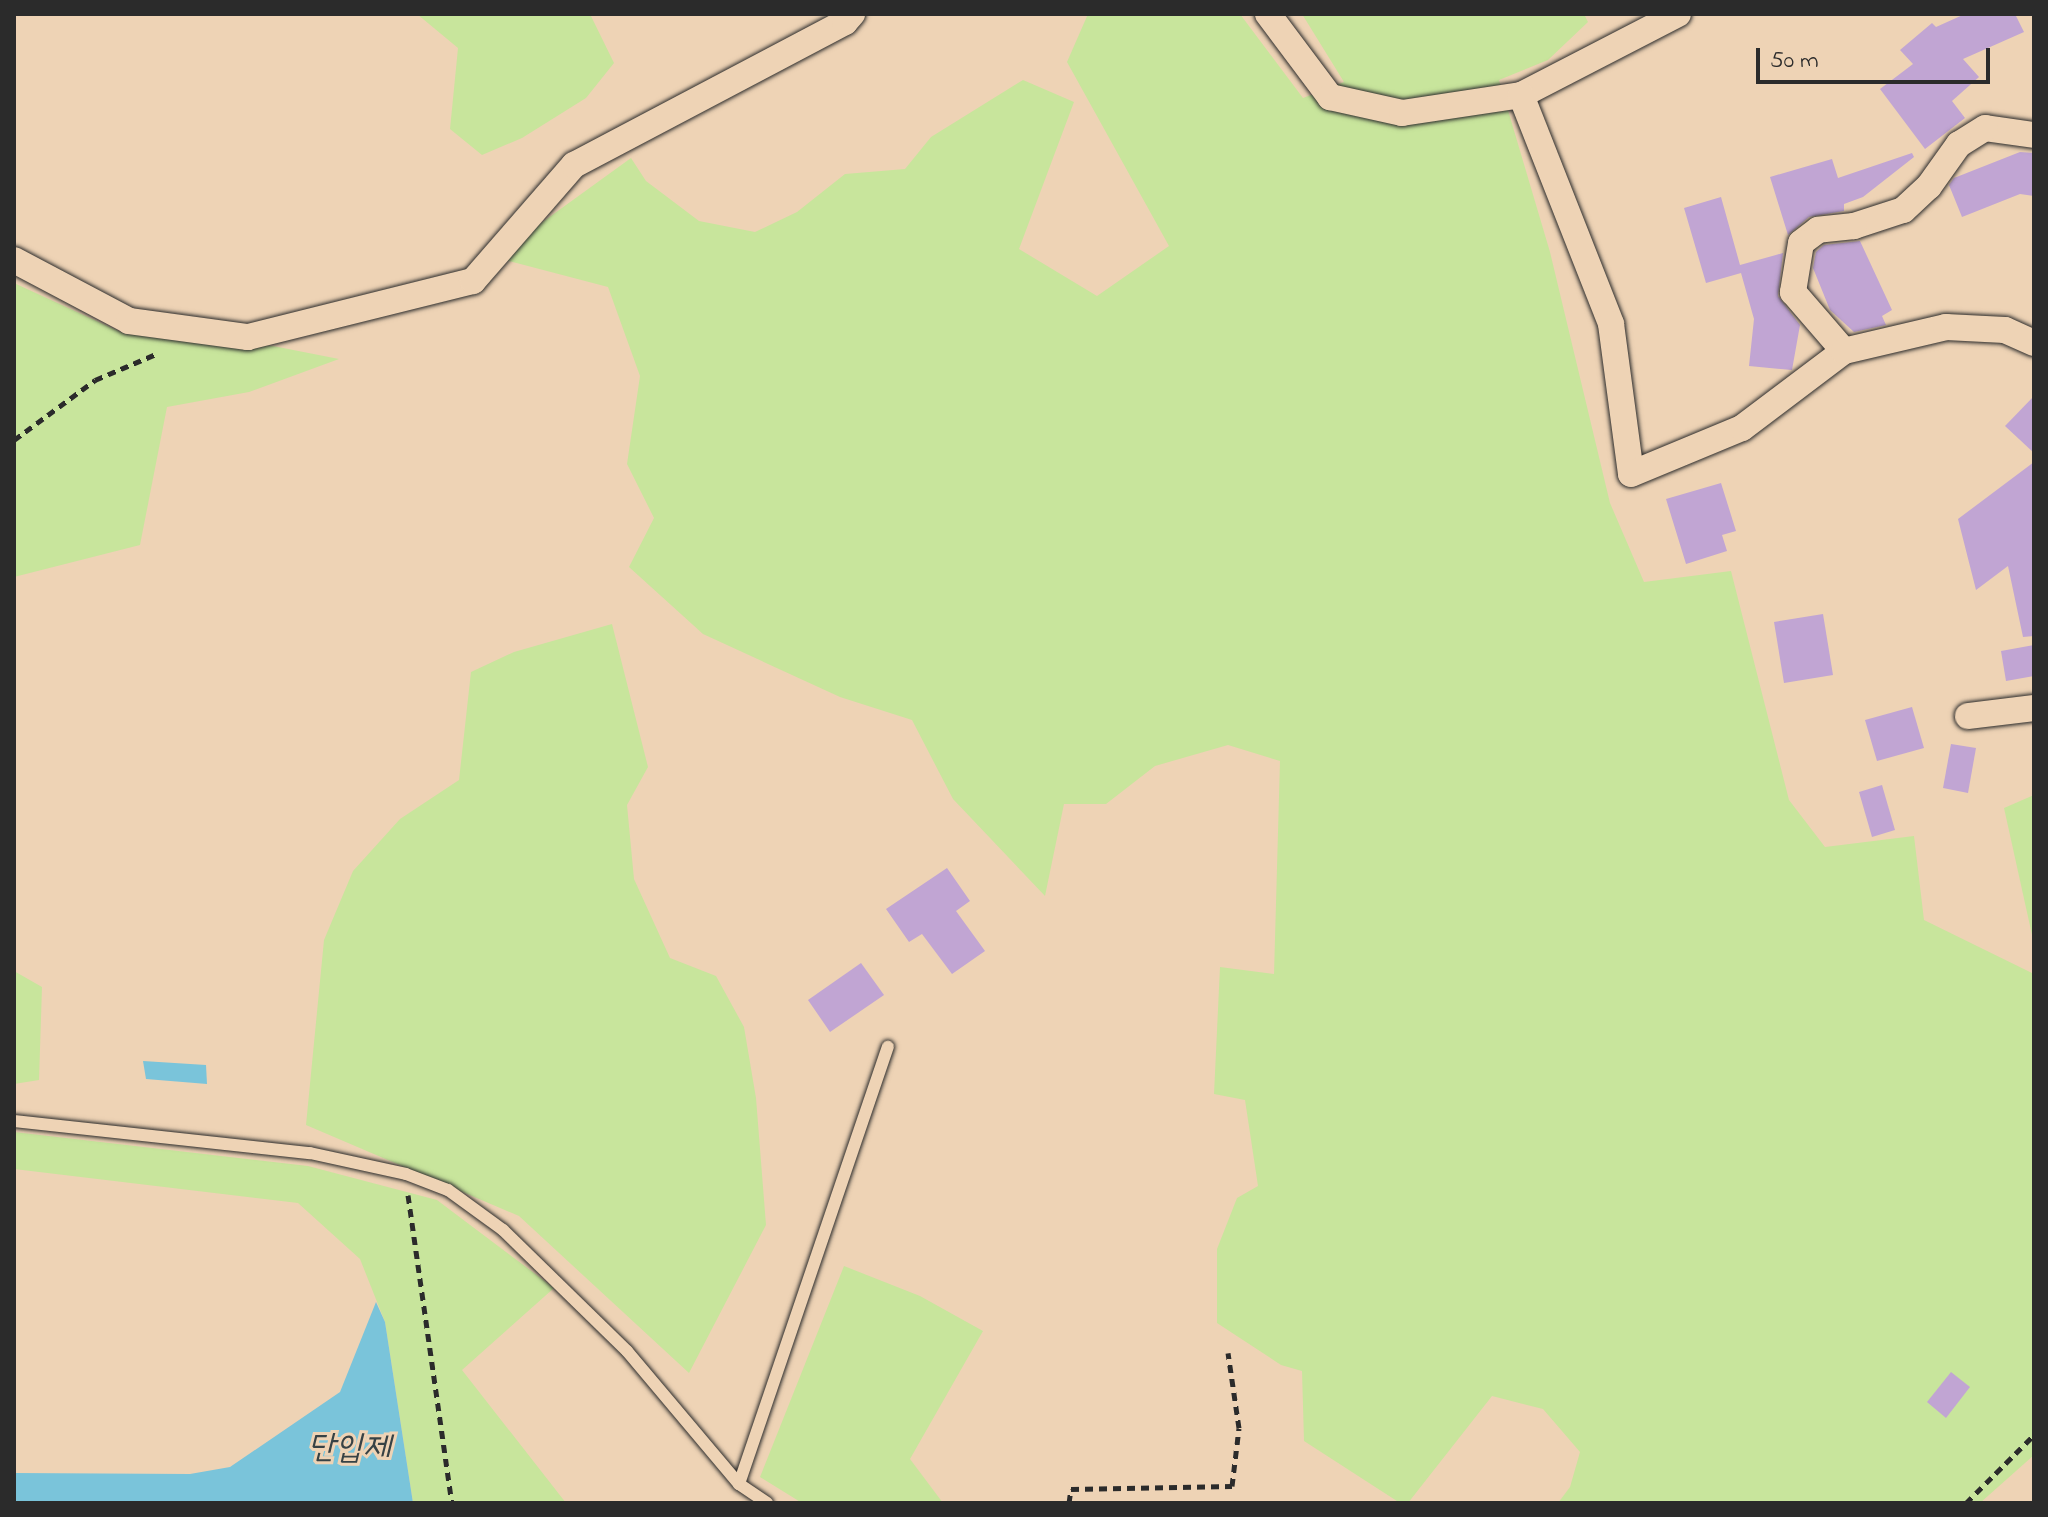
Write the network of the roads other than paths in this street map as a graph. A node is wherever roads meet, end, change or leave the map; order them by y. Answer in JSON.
{"nodes":[{"id":1,"x":852,"y":14,"type":"edge"},
{"id":2,"x":1268,"y":14,"type":"edge"},
{"id":3,"x":1678,"y":14,"type":"edge"},
{"id":4,"x":1521,"y":95,"type":"junction"},
{"id":5,"x":2034,"y":135,"type":"edge"},
{"id":6,"x":14,"y":260,"type":"edge"},
{"id":7,"x":2034,"y":343,"type":"edge"},
{"id":8,"x":1844,"y":351,"type":"junction"},
{"id":9,"x":2034,"y":708,"type":"edge"},
{"id":10,"x":1968,"y":716,"type":"dead end"},
{"id":11,"x":888,"y":1047,"type":"dead end"},
{"id":12,"x":14,"y":1121,"type":"edge"},
{"id":13,"x":739,"y":1484,"type":"junction"},
{"id":14,"x":767,"y":1503,"type":"edge"}],
"edges":[{"from":1,"to":6,"type":"street"},
{"from":2,"to":4,"type":"street"},
{"from":3,"to":4,"type":"street"},
{"from":4,"to":8,"type":"street"},
{"from":5,"to":8,"type":"street"},
{"from":7,"to":8,"type":"street"},
{"from":9,"to":10,"type":"street"},
{"from":11,"to":13,"type":"lane"},
{"from":12,"to":13,"type":"lane"},
{"from":13,"to":14,"type":"lane"}]}
